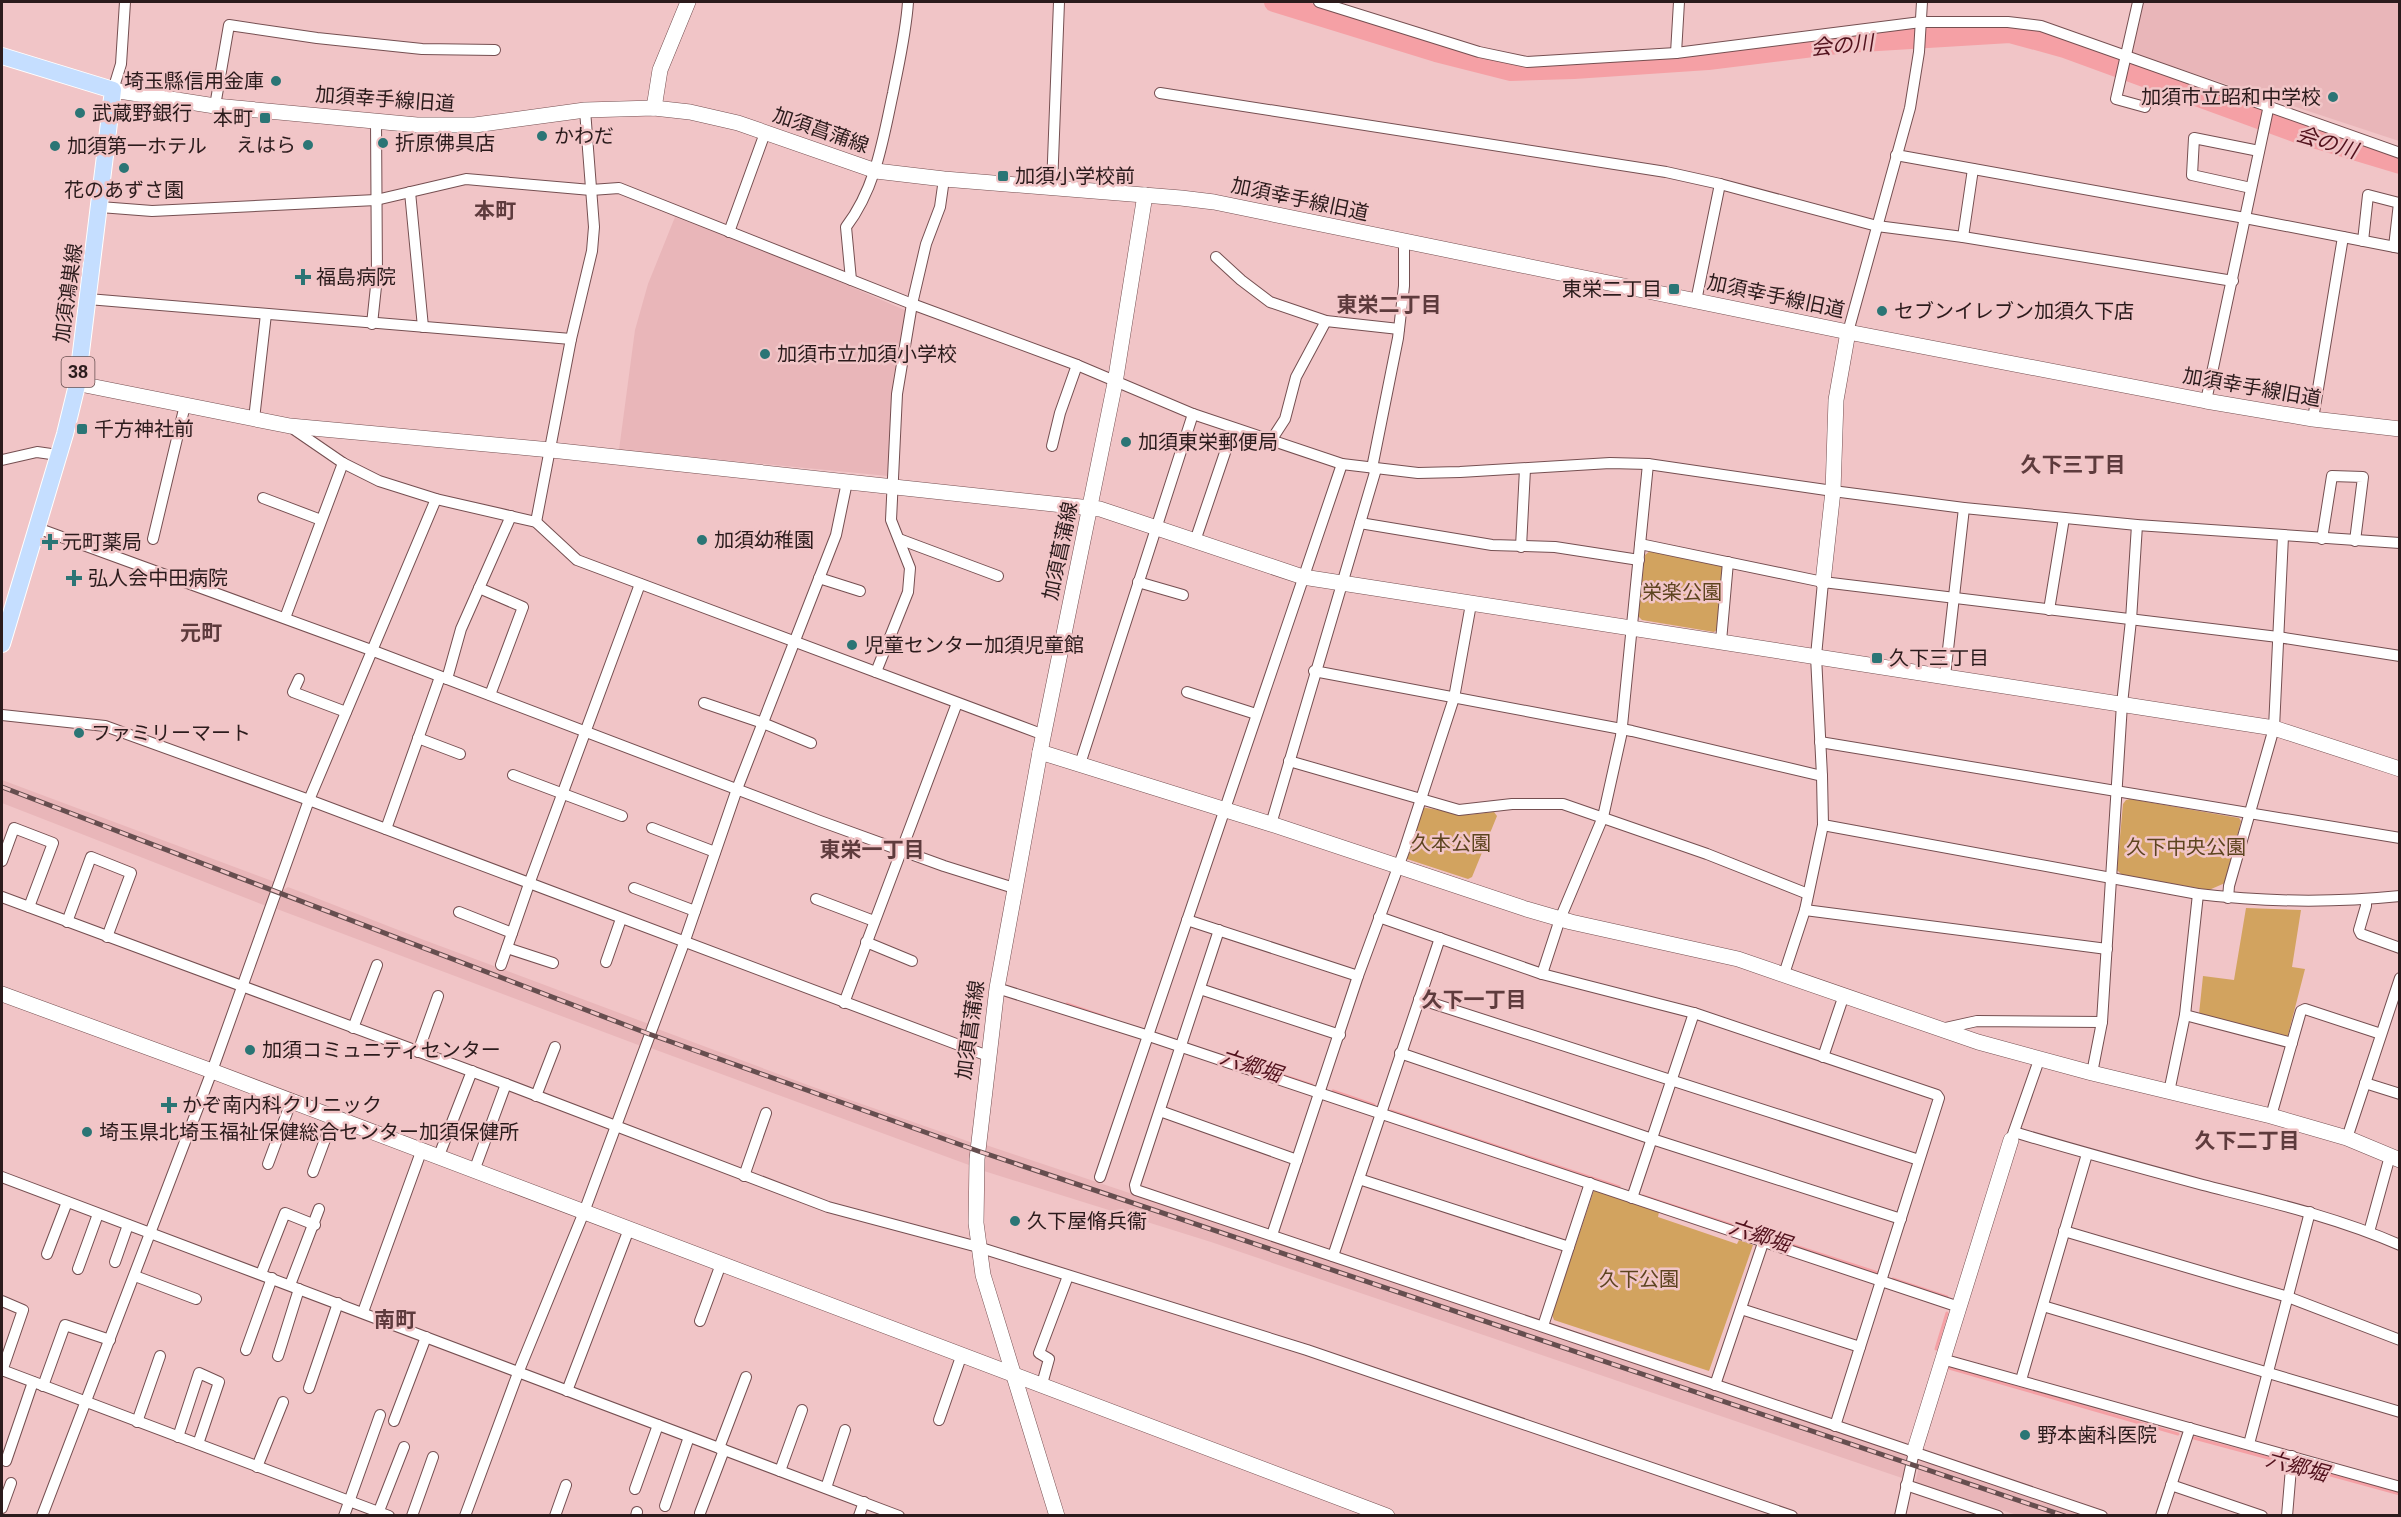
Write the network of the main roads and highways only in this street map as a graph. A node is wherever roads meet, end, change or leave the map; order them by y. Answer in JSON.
{"nodes":[{"id":1,"x":2,"y":56,"type":"edge"},
{"id":2,"x":2,"y":644,"type":"edge"}],
"edges":[{"from":1,"to":2,"type":"main road","name":"加須鴻巣線","number":"38"}]}
